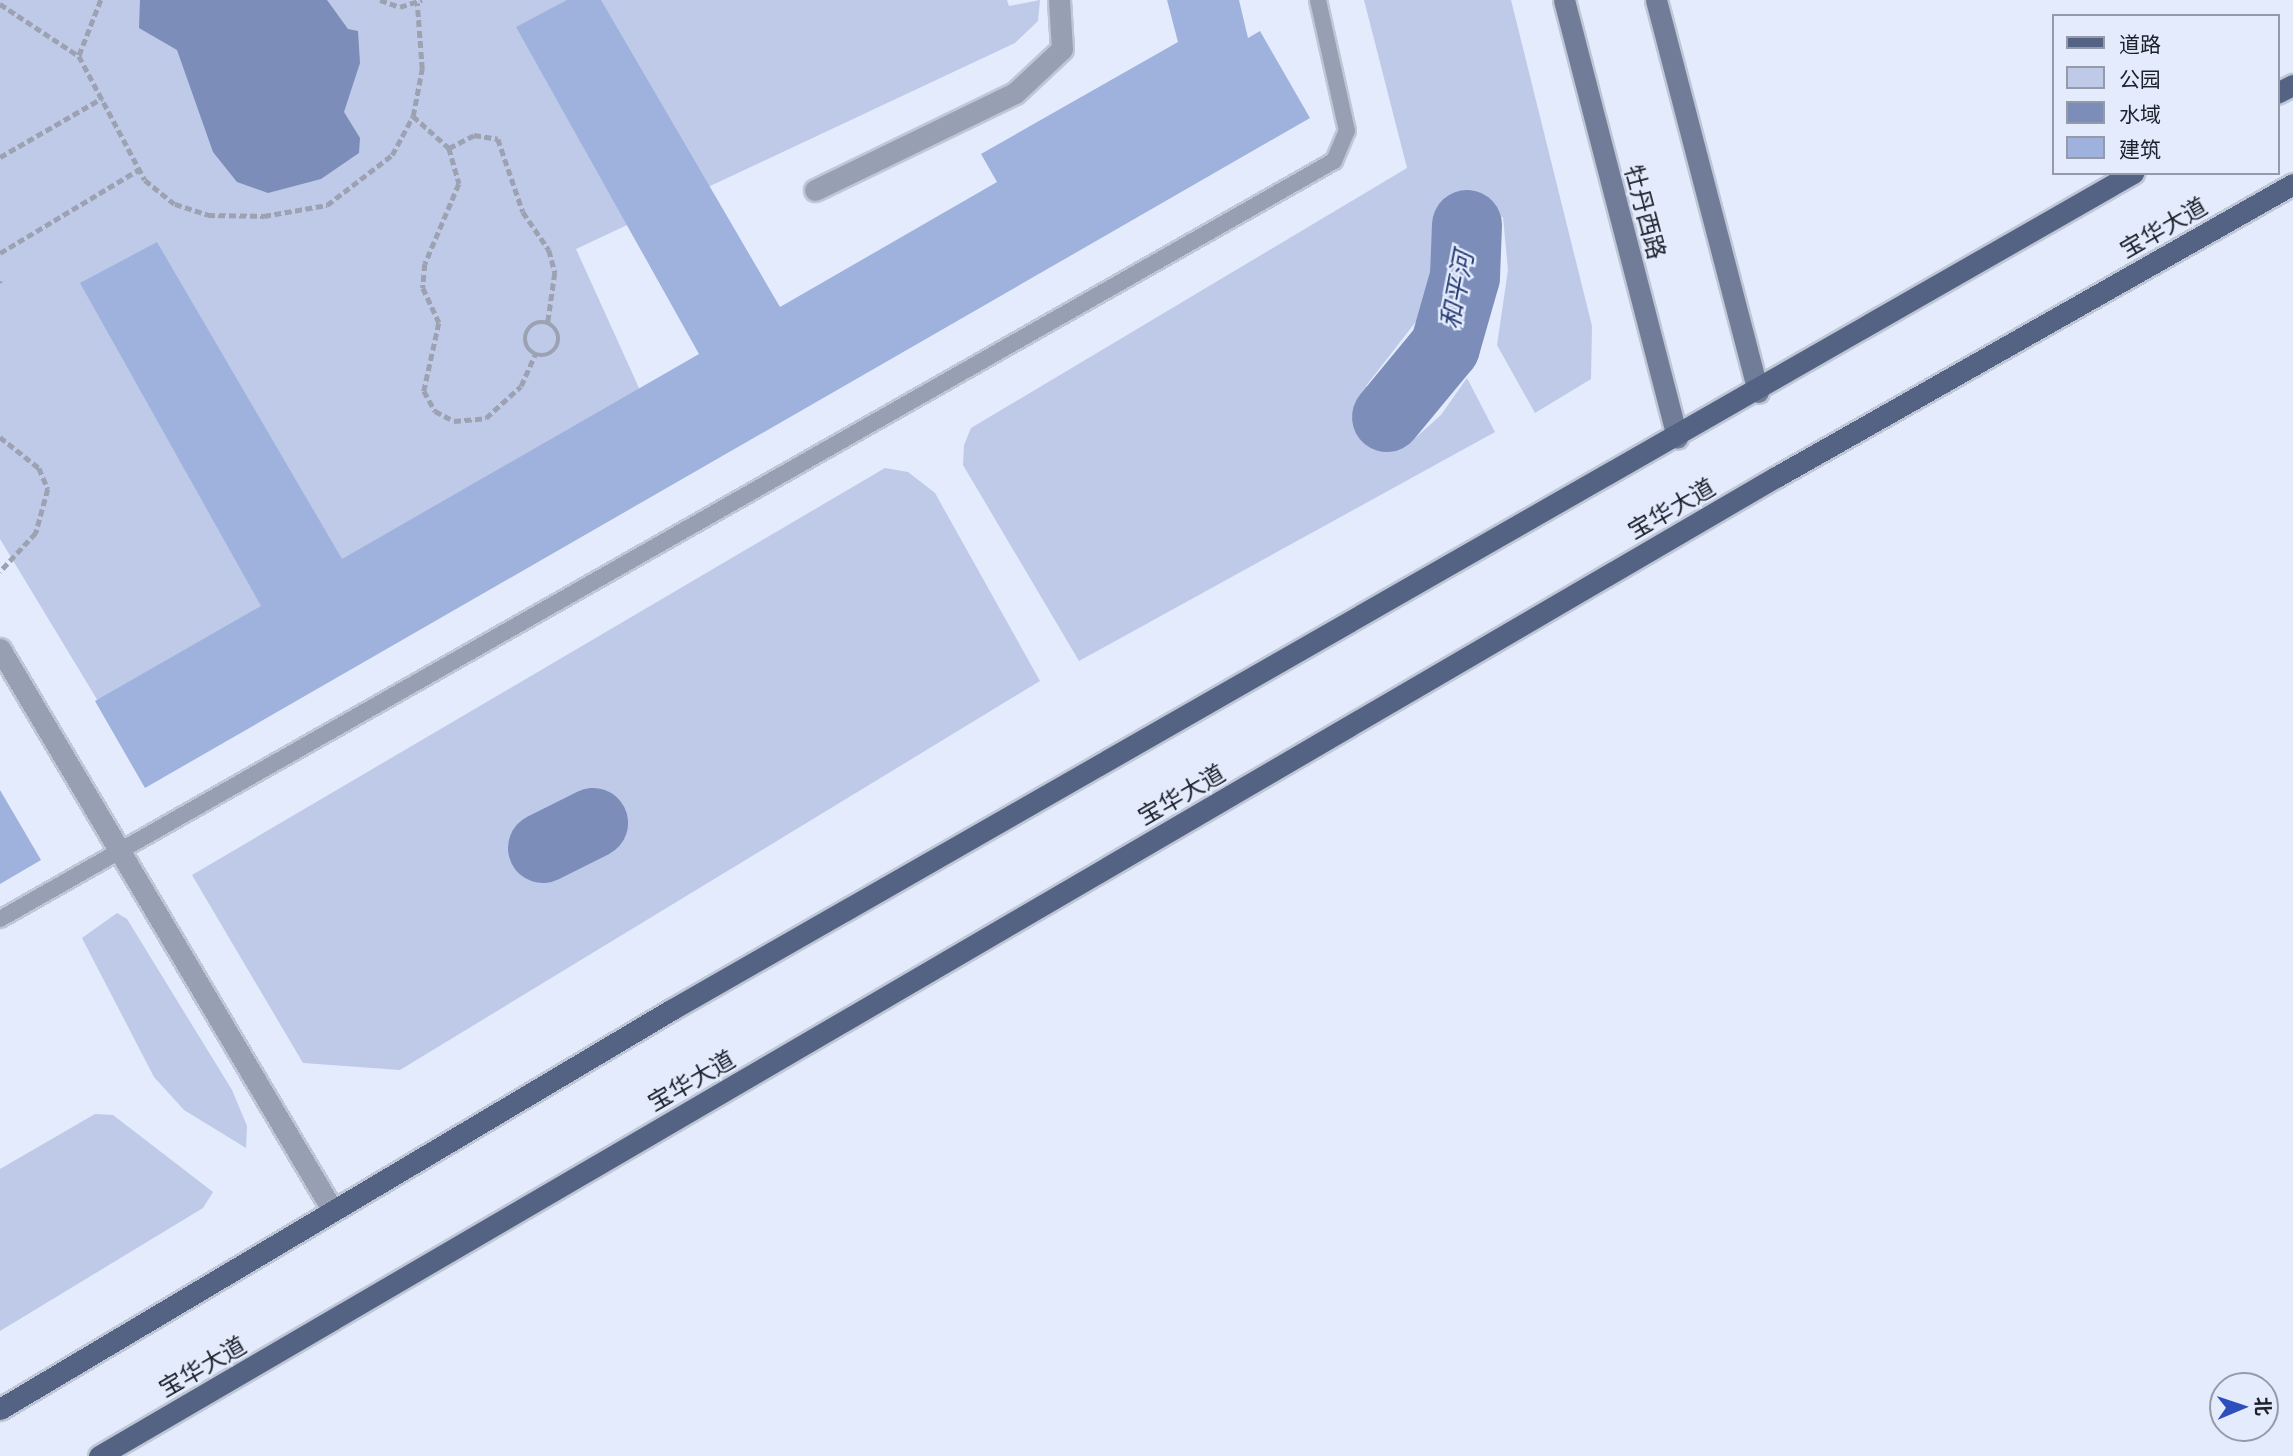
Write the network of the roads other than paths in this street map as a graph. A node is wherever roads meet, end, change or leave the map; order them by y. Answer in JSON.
{"nodes":[{"id":1,"x":1059,"y":0,"type":"edge"},
{"id":2,"x":1318,"y":0,"type":"edge"},
{"id":3,"x":1564,"y":0,"type":"edge"},
{"id":4,"x":1656,"y":0,"type":"edge"},
{"id":5,"x":2130,"y":175,"type":"edge"},
{"id":6,"x":2293,"y":184,"type":"edge"},
{"id":7,"x":815,"y":190,"type":"dead end"},
{"id":8,"x":1758,"y":392,"type":"junction"},
{"id":9,"x":1677,"y":438,"type":"junction"},
{"id":10,"x":0,"y":649,"type":"edge"},
{"id":11,"x":120,"y":851,"type":"junction"},
{"id":12,"x":0,"y":919,"type":"edge"},
{"id":13,"x":333,"y":1211,"type":"junction"},
{"id":14,"x":0,"y":1409,"type":"edge"},
{"id":15,"x":99,"y":1456,"type":"edge"}],
"edges":[{"from":1,"to":7,"type":"street"},
{"from":2,"to":11,"type":"lane"},
{"from":3,"to":9,"type":"street","name":"牡丹西路"},
{"from":4,"to":8,"type":"street"},
{"from":5,"to":8,"type":"main road"},
{"from":6,"to":15,"type":"main road","name":"宝华大道"},
{"from":8,"to":9,"type":"main road"},
{"from":9,"to":13,"type":"main road"},
{"from":10,"to":11,"type":"street"},
{"from":11,"to":12,"type":"lane"},
{"from":11,"to":13,"type":"street"},
{"from":13,"to":14,"type":"main road"}]}
